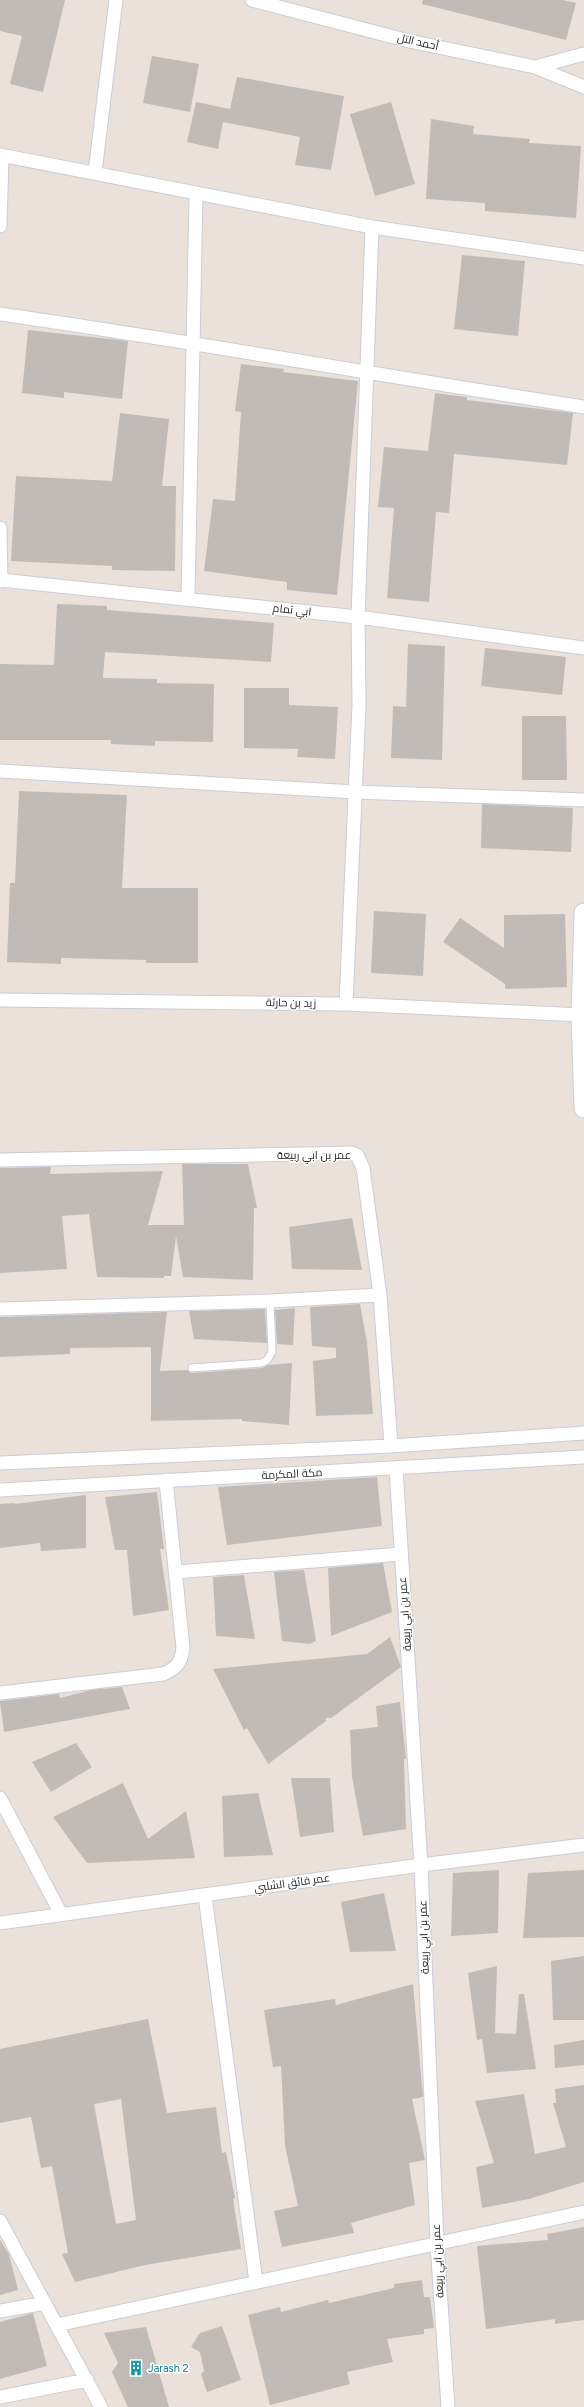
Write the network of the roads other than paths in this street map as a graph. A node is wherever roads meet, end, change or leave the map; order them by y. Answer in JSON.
{"nodes":[{"id":1,"x":116,"y":0,"type":"edge"},
{"id":2,"x":252,"y":0,"type":"edge"},
{"id":3,"x":584,"y":54,"type":"edge"},
{"id":4,"x":535,"y":67,"type":"junction"},
{"id":5,"x":584,"y":87,"type":"edge"},
{"id":6,"x":1,"y":155,"type":"edge"},
{"id":7,"x":95,"y":172,"type":"junction"},
{"id":8,"x":196,"y":194,"type":"junction"},
{"id":9,"x":0,"y":226,"type":"edge"},
{"id":10,"x":372,"y":227,"type":"junction"},
{"id":11,"x":584,"y":258,"type":"edge"},
{"id":12,"x":0,"y":314,"type":"edge"},
{"id":13,"x":193,"y":342,"type":"junction"},
{"id":14,"x":368,"y":374,"type":"junction"},
{"id":15,"x":584,"y":407,"type":"edge"},
{"id":16,"x":0,"y":528,"type":"edge"},
{"id":17,"x":0,"y":580,"type":"edge"},
{"id":18,"x":188,"y":599,"type":"junction"},
{"id":19,"x":358,"y":617,"type":"junction"},
{"id":20,"x":584,"y":648,"type":"edge"},
{"id":21,"x":0,"y":771,"type":"edge"},
{"id":22,"x":355,"y":792,"type":"junction"},
{"id":23,"x":584,"y":800,"type":"edge"},
{"id":24,"x":584,"y":913,"type":"edge"},
{"id":25,"x":0,"y":1000,"type":"edge"},
{"id":26,"x":346,"y":1004,"type":"junction"},
{"id":27,"x":581,"y":1015,"type":"junction"},
{"id":28,"x":584,"y":1108,"type":"edge"},
{"id":29,"x":0,"y":1160,"type":"edge"},
{"id":30,"x":380,"y":1295,"type":"junction"},
{"id":31,"x":270,"y":1301,"type":"junction"},
{"id":32,"x":0,"y":1309,"type":"edge"},
{"id":33,"x":192,"y":1368,"type":"dead end"},
{"id":34,"x":584,"y":1433,"type":"edge"},
{"id":35,"x":391,"y":1446,"type":"junction"},
{"id":36,"x":584,"y":1457,"type":"edge"},
{"id":37,"x":0,"y":1463,"type":"edge"},
{"id":38,"x":396,"y":1468,"type":"junction"},
{"id":39,"x":166,"y":1480,"type":"junction"},
{"id":40,"x":0,"y":1490,"type":"edge"},
{"id":41,"x":401,"y":1554,"type":"junction"},
{"id":42,"x":176,"y":1572,"type":"junction"},
{"id":43,"x":0,"y":1693,"type":"edge"},
{"id":44,"x":0,"y":1798,"type":"edge"},
{"id":45,"x":584,"y":1845,"type":"edge"},
{"id":46,"x":421,"y":1865,"type":"junction"},
{"id":47,"x":205,"y":1896,"type":"junction"},
{"id":48,"x":61,"y":1914,"type":"junction"},
{"id":49,"x":0,"y":1923,"type":"edge"},
{"id":50,"x":584,"y":2212,"type":"edge"},
{"id":51,"x":0,"y":2221,"type":"edge"},
{"id":52,"x":437,"y":2243,"type":"junction"},
{"id":53,"x":256,"y":2282,"type":"junction"},
{"id":54,"x":45,"y":2303,"type":"junction"},
{"id":55,"x":0,"y":2311,"type":"edge"},
{"id":56,"x":57,"y":2325,"type":"junction"},
{"id":57,"x":87,"y":2380,"type":"junction"},
{"id":58,"x":0,"y":2397,"type":"edge"},
{"id":59,"x":101,"y":2407,"type":"edge"},
{"id":60,"x":448,"y":2407,"type":"edge"}],
"edges":[{"from":1,"to":7,"type":"street"},
{"from":2,"to":4,"type":"street","name":"أحمد التل"},
{"from":3,"to":4,"type":"street"},
{"from":4,"to":5,"type":"street","name":"أحمد التل"},
{"from":6,"to":7,"type":"street"},
{"from":6,"to":9,"type":"street"},
{"from":7,"to":8,"type":"street"},
{"from":8,"to":10,"type":"street"},
{"from":8,"to":13,"type":"street"},
{"from":10,"to":11,"type":"street"},
{"from":10,"to":14,"type":"street"},
{"from":12,"to":13,"type":"street"},
{"from":13,"to":14,"type":"street"},
{"from":13,"to":18,"type":"street"},
{"from":14,"to":15,"type":"street"},
{"from":14,"to":19,"type":"street"},
{"from":16,"to":17,"type":"street"},
{"from":17,"to":18,"type":"street","name":"ابي تمام"},
{"from":18,"to":19,"type":"street","name":"ابي تمام"},
{"from":19,"to":20,"type":"street","name":"ابي تمام"},
{"from":19,"to":22,"type":"street"},
{"from":21,"to":22,"type":"street"},
{"from":22,"to":23,"type":"street"},
{"from":22,"to":26,"type":"street"},
{"from":24,"to":27,"type":"main road"},
{"from":25,"to":26,"type":"street","name":"زيد بن حارثة"},
{"from":26,"to":27,"type":"street","name":"زيد بن حارثة"},
{"from":27,"to":28,"type":"main road"},
{"from":29,"to":30,"type":"street","name":"عمر بن ابي ربيعة"},
{"from":30,"to":31,"type":"street"},
{"from":30,"to":35,"type":"street","name":"عمر بن ابي ربيعة"},
{"from":31,"to":32,"type":"street"},
{"from":31,"to":33,"type":"lane"},
{"from":34,"to":35,"type":"street","name":"مكة المكرمة"},
{"from":35,"to":37,"type":"street","name":"مكة المكرمة"},
{"from":36,"to":38,"type":"street","name":"مكة المكرمة"},
{"from":38,"to":39,"type":"street","name":"مكة المكرمة"},
{"from":38,"to":41,"type":"street","name":"عمر بن ابي ربيعة"},
{"from":39,"to":40,"type":"street","name":"مكة المكرمة"},
{"from":39,"to":42,"type":"street"},
{"from":41,"to":42,"type":"street"},
{"from":41,"to":46,"type":"street","name":"عمر بن ابي ربيعة"},
{"from":42,"to":43,"type":"street"},
{"from":44,"to":48,"type":"street"},
{"from":45,"to":46,"type":"street","name":"عمر فائق الشلبي"},
{"from":46,"to":47,"type":"street","name":"عمر فائق الشلبي"},
{"from":46,"to":52,"type":"street","name":"عمر بن ابي ربيعة"},
{"from":47,"to":48,"type":"street","name":"عمر فائق الشلبي"},
{"from":47,"to":53,"type":"street"},
{"from":48,"to":49,"type":"street","name":"عمر فائق الشلبي"},
{"from":50,"to":52,"type":"street"},
{"from":51,"to":54,"type":"street"},
{"from":52,"to":53,"type":"street"},
{"from":52,"to":60,"type":"street","name":"عمر بن ابي ربيعة"},
{"from":53,"to":56,"type":"street"},
{"from":54,"to":55,"type":"street"},
{"from":54,"to":56,"type":"street"},
{"from":56,"to":57,"type":"street"},
{"from":57,"to":58,"type":"street"},
{"from":57,"to":59,"type":"street"}]}
